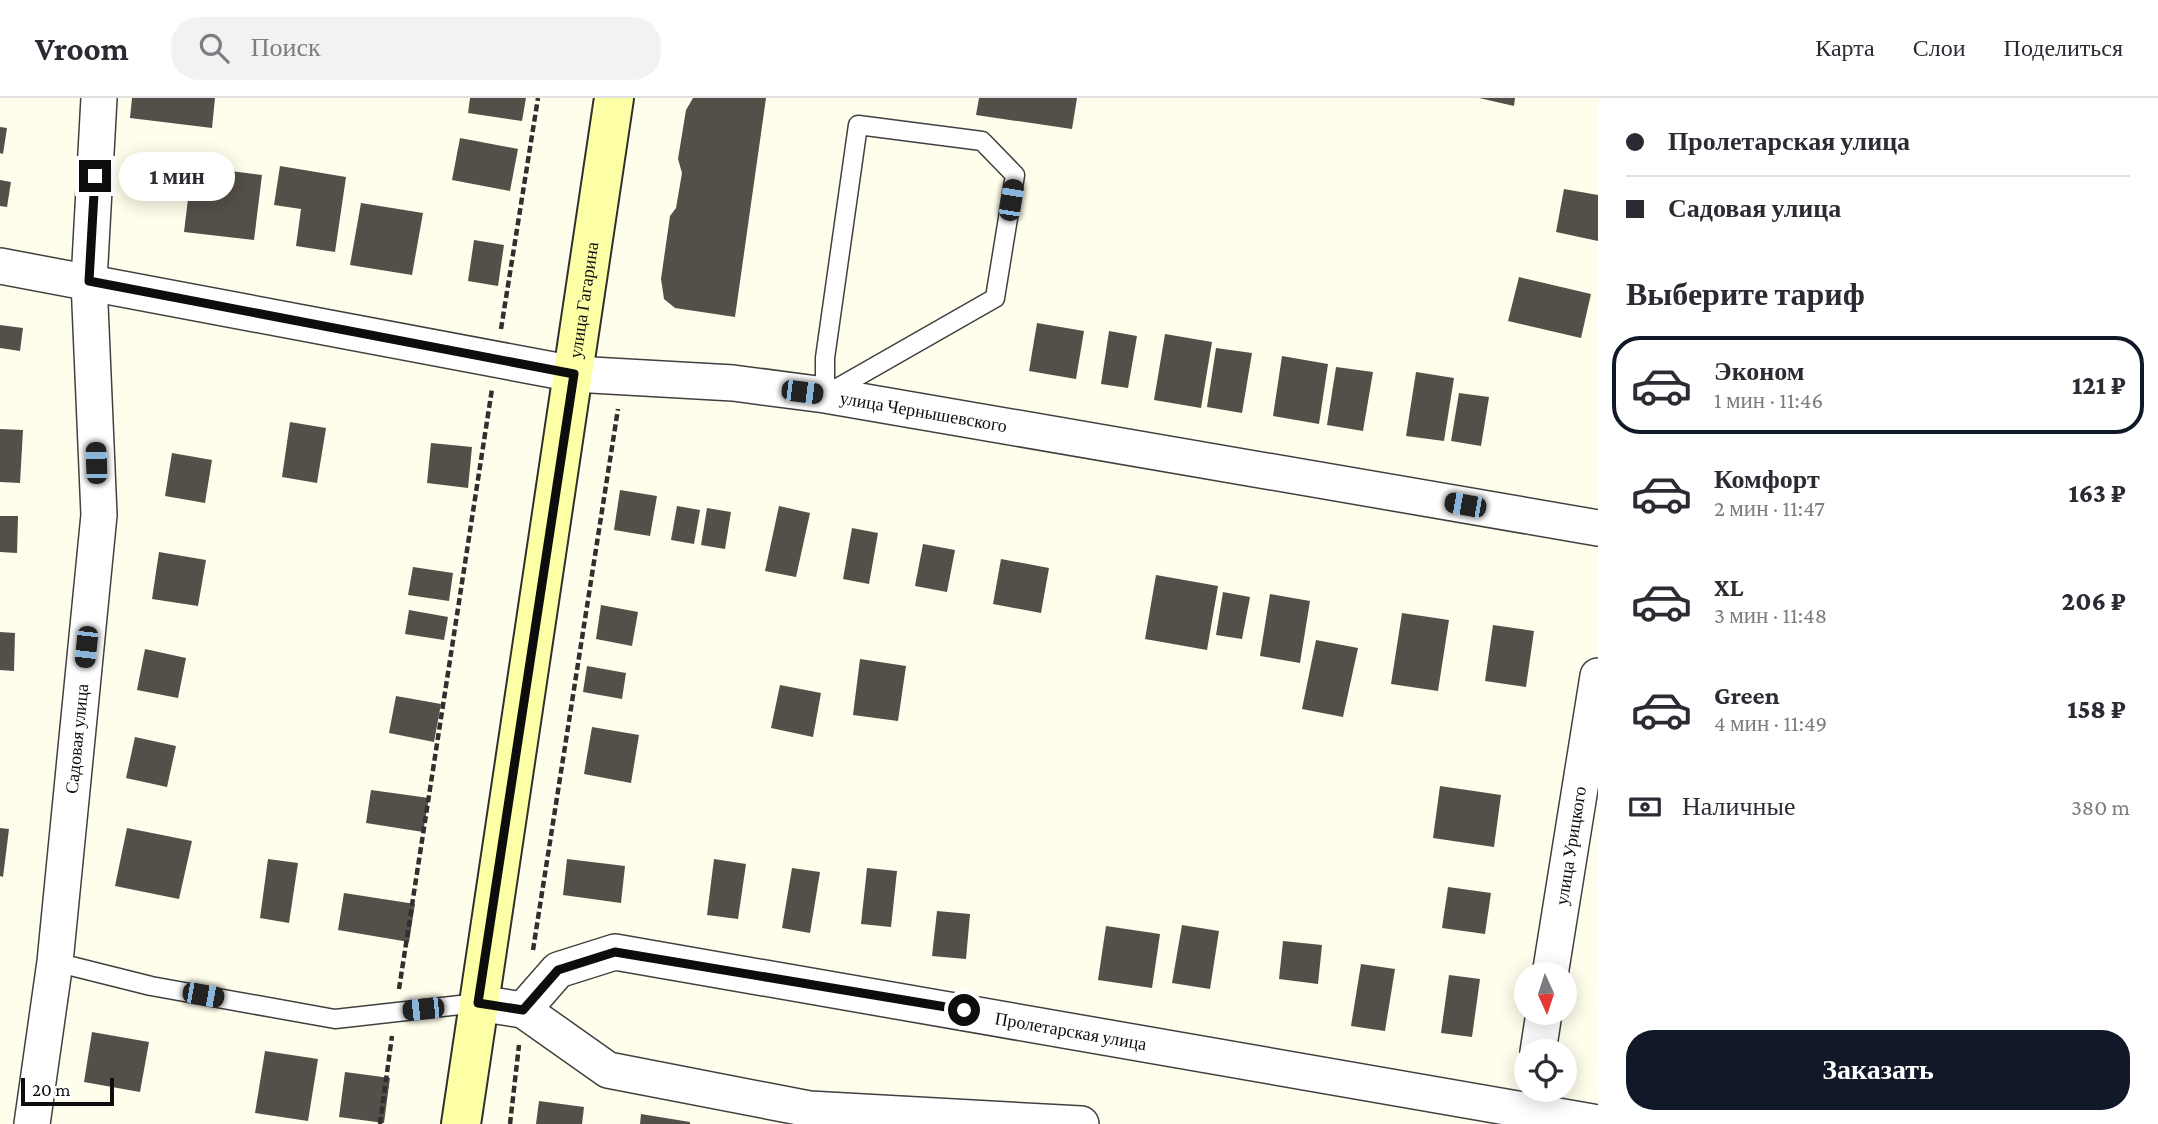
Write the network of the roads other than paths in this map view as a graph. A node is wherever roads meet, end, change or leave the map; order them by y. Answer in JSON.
{"nodes":[{"id":1,"x":99,"y":98,"type":"edge"},
{"id":2,"x":614,"y":98,"type":"edge"},
{"id":3,"x":0,"y":266,"type":"edge"},
{"id":4,"x":89,"y":281,"type":"junction"},
{"id":5,"x":574,"y":374,"type":"junction"},
{"id":6,"x":825,"y":395,"type":"junction"},
{"id":7,"x":1598,"y":528,"type":"edge"},
{"id":8,"x":1598,"y":676,"type":"edge"},
{"id":9,"x":55,"y":962,"type":"junction"},
{"id":10,"x":1552,"y":962,"type":"edge"},
{"id":11,"x":478,"y":1003,"type":"junction"},
{"id":12,"x":523,"y":1010,"type":"junction"},
{"id":13,"x":1529,"y":1108,"type":"edge"},
{"id":14,"x":1598,"y":1123,"type":"edge"},
{"id":15,"x":32,"y":1124,"type":"edge"},
{"id":16,"x":461,"y":1124,"type":"edge"},
{"id":17,"x":1081,"y":1124,"type":"edge"}],
"edges":[{"from":1,"to":4,"type":"street","name":"Садовая улица"},
{"from":2,"to":5,"type":"main road","name":"улица Гагарина"},
{"from":3,"to":4,"type":"street","name":"улица Чернышевского"},
{"from":4,"to":5,"type":"street","name":"улица Чернышевского"},
{"from":4,"to":9,"type":"street","name":"Садовая улица"},
{"from":5,"to":6,"type":"street","name":"улица Чернышевского"},
{"from":5,"to":11,"type":"main road","name":"улица Гагарина"},
{"from":6,"to":6,"type":"lane"},
{"from":6,"to":7,"type":"street","name":"улица Чернышевского"},
{"from":8,"to":10,"type":"street","name":"улица Урицкого"},
{"from":9,"to":11,"type":"lane"},
{"from":9,"to":15,"type":"street","name":"Садовая улица"},
{"from":11,"to":12,"type":"street"},
{"from":11,"to":16,"type":"main road","name":"улица Гагарина"},
{"from":12,"to":13,"type":"street","name":"Пролетарская улица"},
{"from":12,"to":17,"type":"street"},
{"from":13,"to":14,"type":"street","name":"Пролетарская улица"}]}
